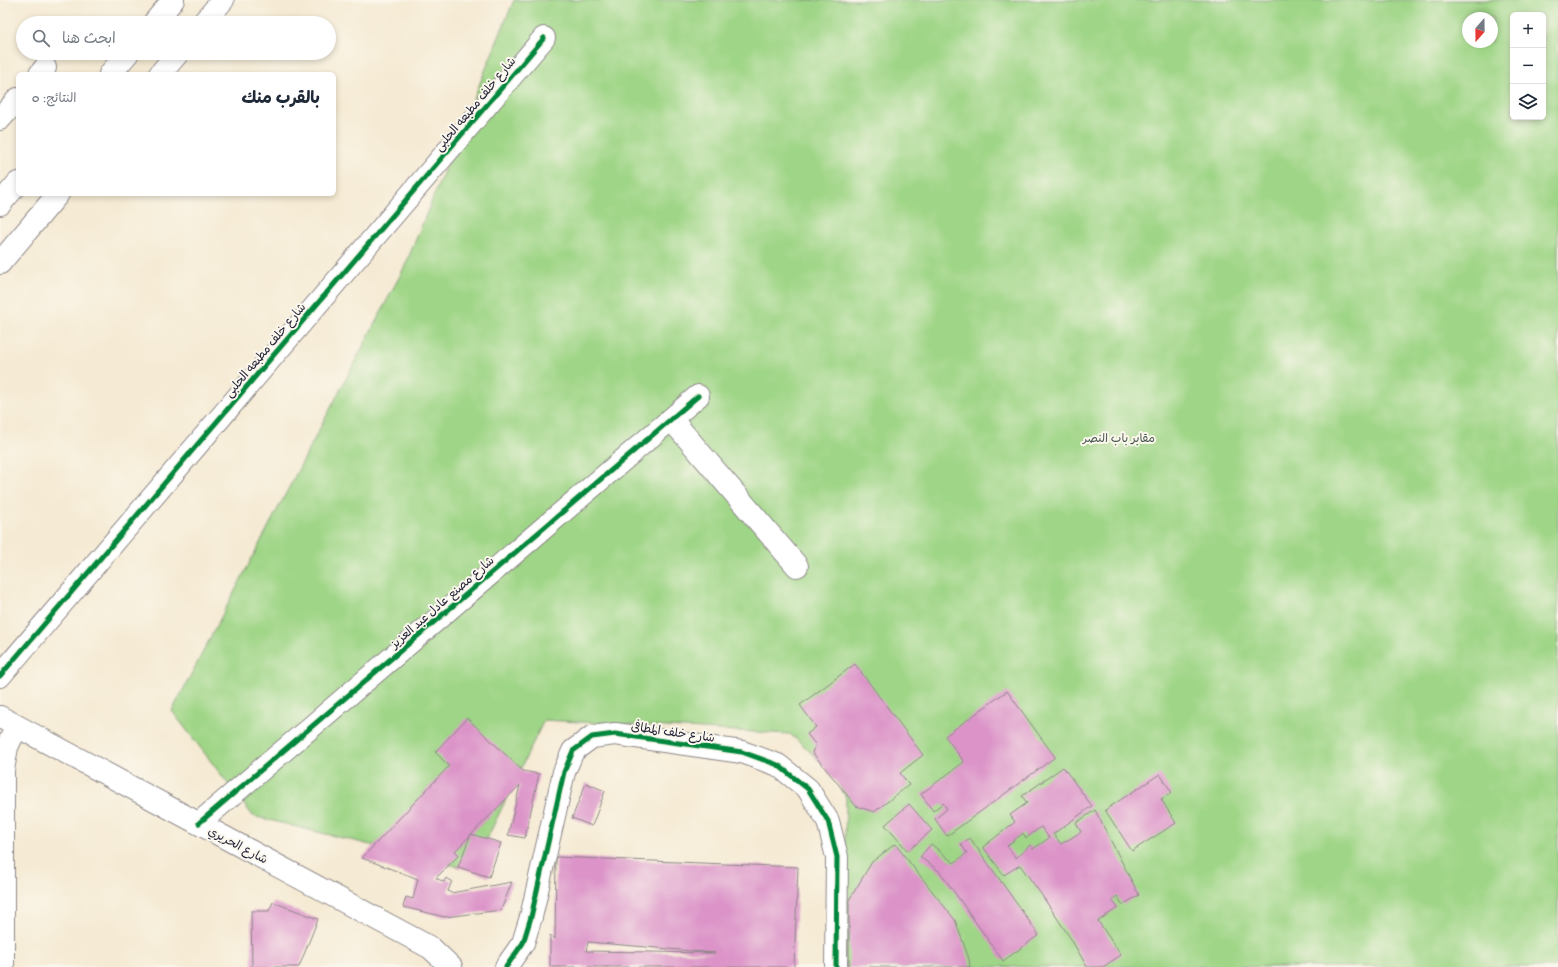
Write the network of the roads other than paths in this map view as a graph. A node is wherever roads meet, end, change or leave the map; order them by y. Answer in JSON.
{"nodes":[{"id":1,"x":173,"y":0,"type":"edge"},
{"id":2,"x":223,"y":0,"type":"edge"},
{"id":3,"x":160,"y":16,"type":"edge"},
{"id":4,"x":209,"y":16,"type":"edge"},
{"id":5,"x":544,"y":38,"type":"dead end"},
{"id":6,"x":122,"y":60,"type":"edge"},
{"id":7,"x":172,"y":60,"type":"edge"},
{"id":8,"x":112,"y":72,"type":"edge"},
{"id":9,"x":162,"y":72,"type":"edge"},
{"id":10,"x":16,"y":101,"type":"edge"},
{"id":11,"x":0,"y":119,"type":"edge"},
{"id":12,"x":16,"y":185,"type":"edge"},
{"id":13,"x":56,"y":196,"type":"edge"},
{"id":14,"x":0,"y":204,"type":"edge"},
{"id":15,"x":0,"y":263,"type":"edge"},
{"id":16,"x":698,"y":396,"type":"dead end"},
{"id":17,"x":671,"y":419,"type":"junction"},
{"id":18,"x":797,"y":566,"type":"dead end"},
{"id":19,"x":0,"y":676,"type":"edge"},
{"id":20,"x":8,"y":721,"type":"edge"},
{"id":21,"x":199,"y":823,"type":"junction"},
{"id":22,"x":3,"y":967,"type":"edge"},
{"id":23,"x":451,"y":967,"type":"edge"},
{"id":24,"x":506,"y":967,"type":"edge"},
{"id":25,"x":836,"y":967,"type":"edge"}],
"edges":[{"from":1,"to":3,"type":"street"},
{"from":2,"to":4,"type":"street"},
{"from":5,"to":19,"type":"street","name":"شارع خلف مطبعه الحلبى"},
{"from":6,"to":8,"type":"street"},
{"from":7,"to":9,"type":"street"},
{"from":10,"to":11,"type":"street"},
{"from":12,"to":14,"type":"street"},
{"from":13,"to":15,"type":"street"},
{"from":16,"to":17,"type":"street","name":"شارع مصنع عادل عبد العزيز"},
{"from":17,"to":18,"type":"street"},
{"from":17,"to":21,"type":"street","name":"شارع مصنع عادل عبد العزيز"},
{"from":20,"to":21,"type":"street","name":"شارع الحريري"},
{"from":20,"to":22,"type":"street"},
{"from":21,"to":23,"type":"street","name":"شارع الحريري"},
{"from":24,"to":25,"type":"street","name":"شارع خلف المطافى"}]}
